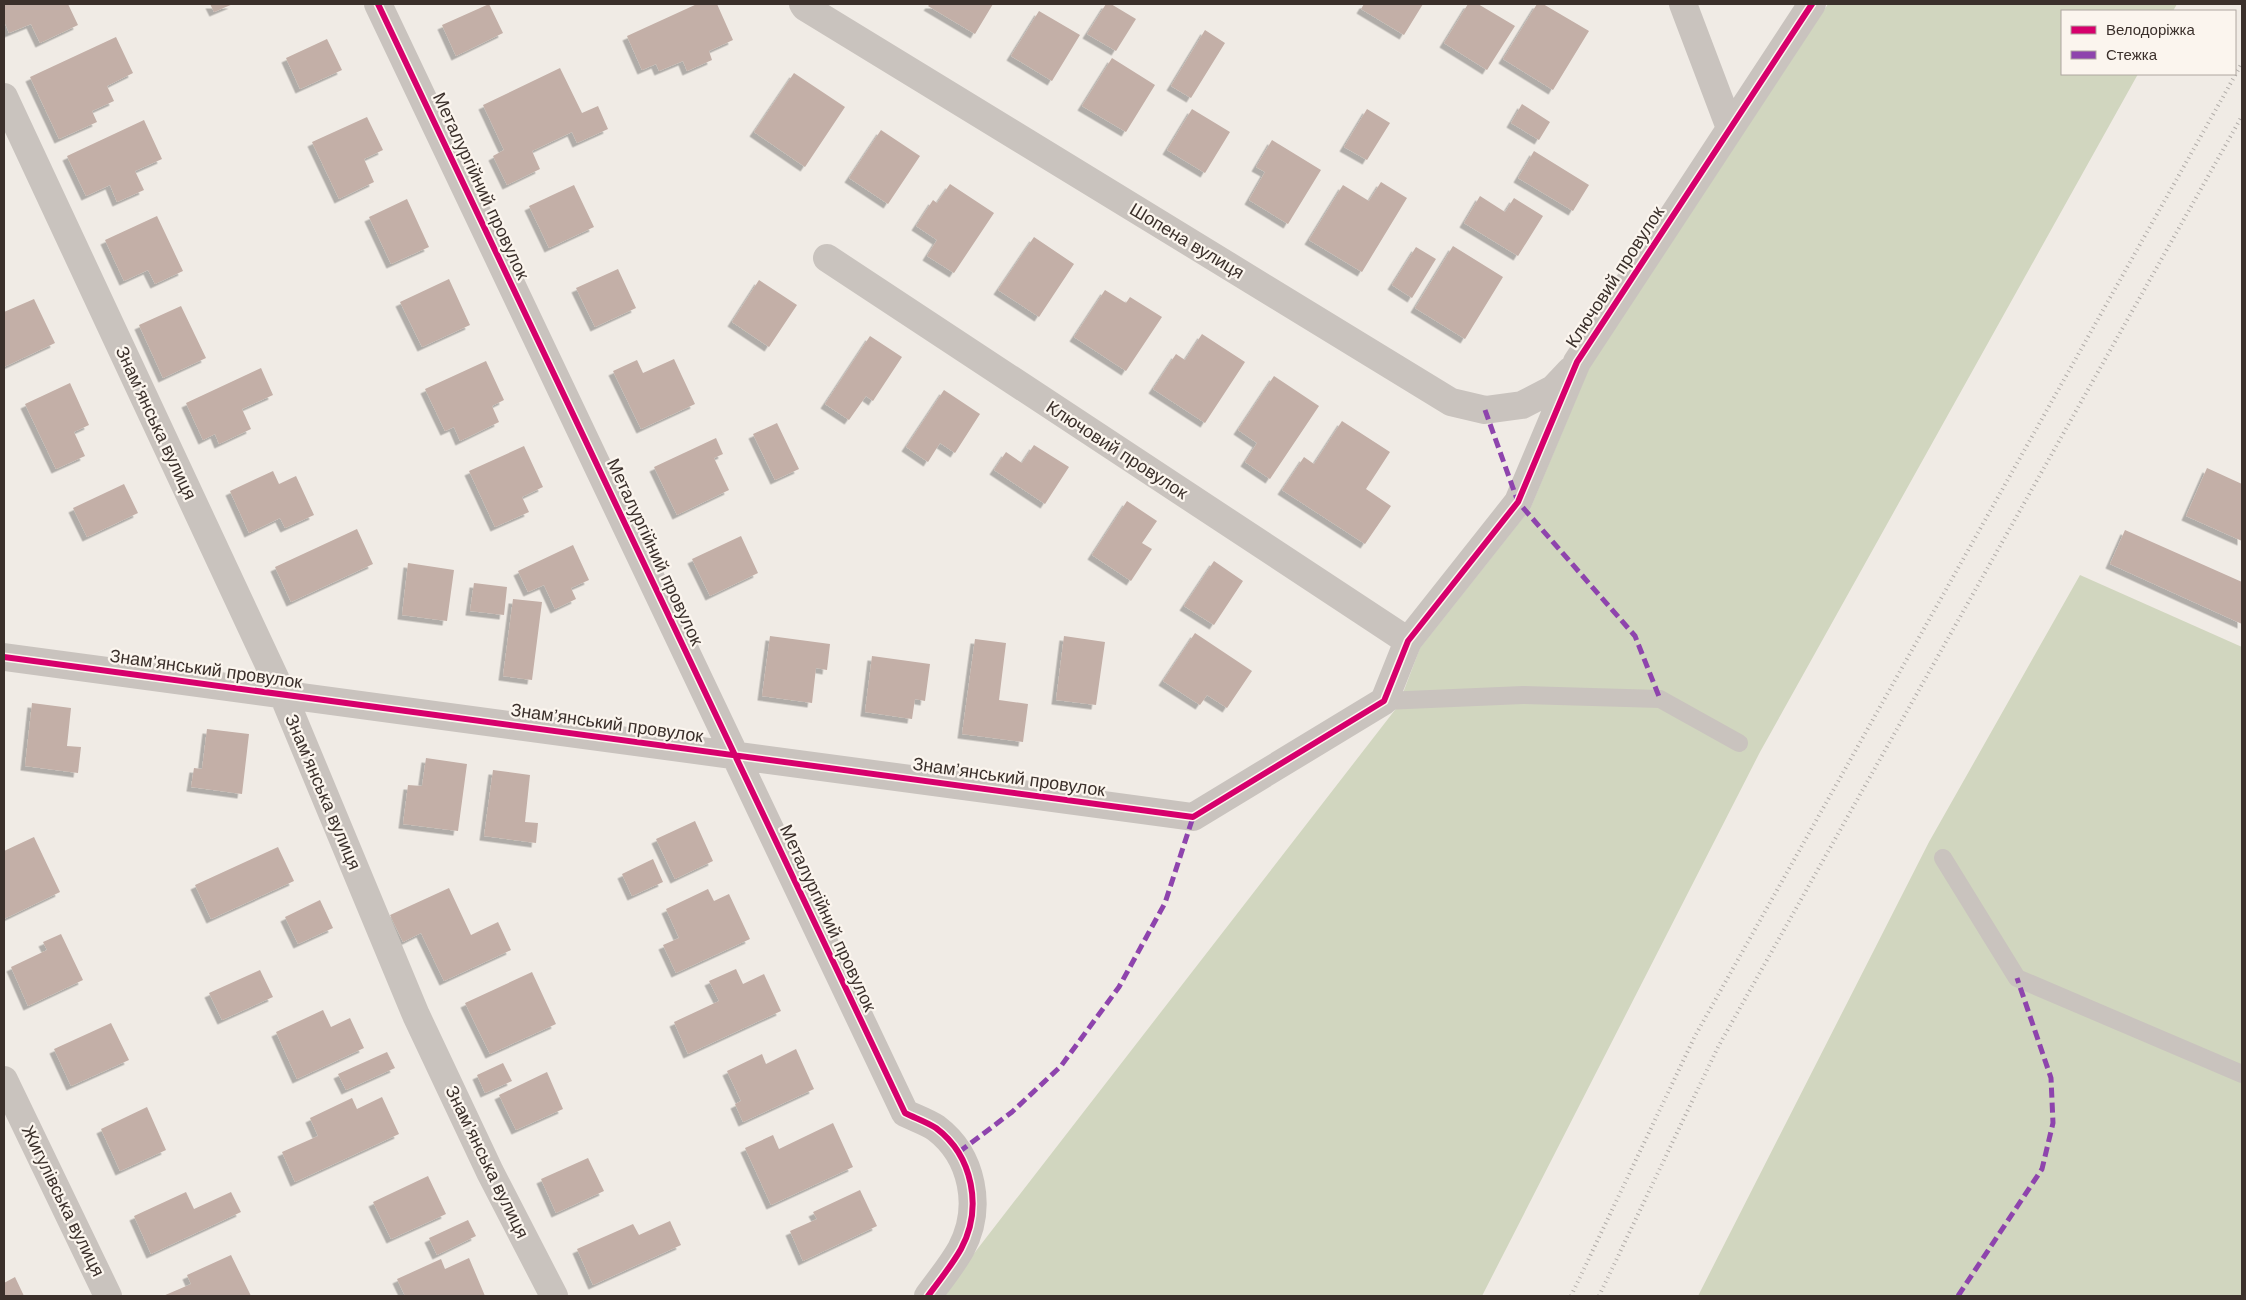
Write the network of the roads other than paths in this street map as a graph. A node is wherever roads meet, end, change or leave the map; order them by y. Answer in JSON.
{"nodes":[{"id":1,"x":378,"y":4,"type":"edge"},
{"id":2,"x":803,"y":4,"type":"edge"},
{"id":3,"x":1683,"y":4,"type":"edge"},
{"id":4,"x":1812,"y":4,"type":"edge"},
{"id":5,"x":4,"y":97,"type":"edge"},
{"id":6,"x":1730,"y":128,"type":"junction"},
{"id":7,"x":827,"y":258,"type":"dead end"},
{"id":8,"x":1577,"y":362,"type":"junction"},
{"id":9,"x":1408,"y":641,"type":"junction"},
{"id":10,"x":4,"y":657,"type":"edge"},
{"id":11,"x":283,"y":695,"type":"junction"},
{"id":12,"x":1384,"y":701,"type":"junction"},
{"id":13,"x":1739,"y":743,"type":"dead end"},
{"id":14,"x":734,"y":755,"type":"junction"},
{"id":15,"x":1943,"y":858,"type":"dead end"},
{"id":16,"x":2242,"y":1074,"type":"edge"},
{"id":17,"x":4,"y":1080,"type":"edge"},
{"id":18,"x":108,"y":1296,"type":"edge"},
{"id":19,"x":554,"y":1296,"type":"edge"},
{"id":20,"x":928,"y":1296,"type":"edge"}],
"edges":[{"from":1,"to":14,"type":"street","name":"Металургійний провулок"},
{"from":2,"to":8,"type":"street","name":"Шопена вулиця"},
{"from":3,"to":6,"type":"street"},
{"from":4,"to":6,"type":"street","name":"Ключовий провулок"},
{"from":5,"to":11,"type":"street","name":"Знам’янська вулиця"},
{"from":6,"to":8,"type":"street","name":"Ключовий провулок"},
{"from":7,"to":9,"type":"street","name":"Ключовий провулок"},
{"from":8,"to":9,"type":"street","name":"Ключовий провулок"},
{"from":9,"to":12,"type":"street","name":"Ключовий провулок"},
{"from":10,"to":11,"type":"street","name":"Знам’янський провулок"},
{"from":11,"to":14,"type":"street","name":"Знам’янський провулок"},
{"from":11,"to":19,"type":"street","name":"Знам’янська вулиця"},
{"from":12,"to":13,"type":"lane"},
{"from":12,"to":14,"type":"street","name":"Знам’янський провулок"},
{"from":14,"to":20,"type":"street","name":"Металургійний провулок"},
{"from":15,"to":16,"type":"lane"},
{"from":17,"to":18,"type":"street","name":"Жигулівська вулиця"}]}
